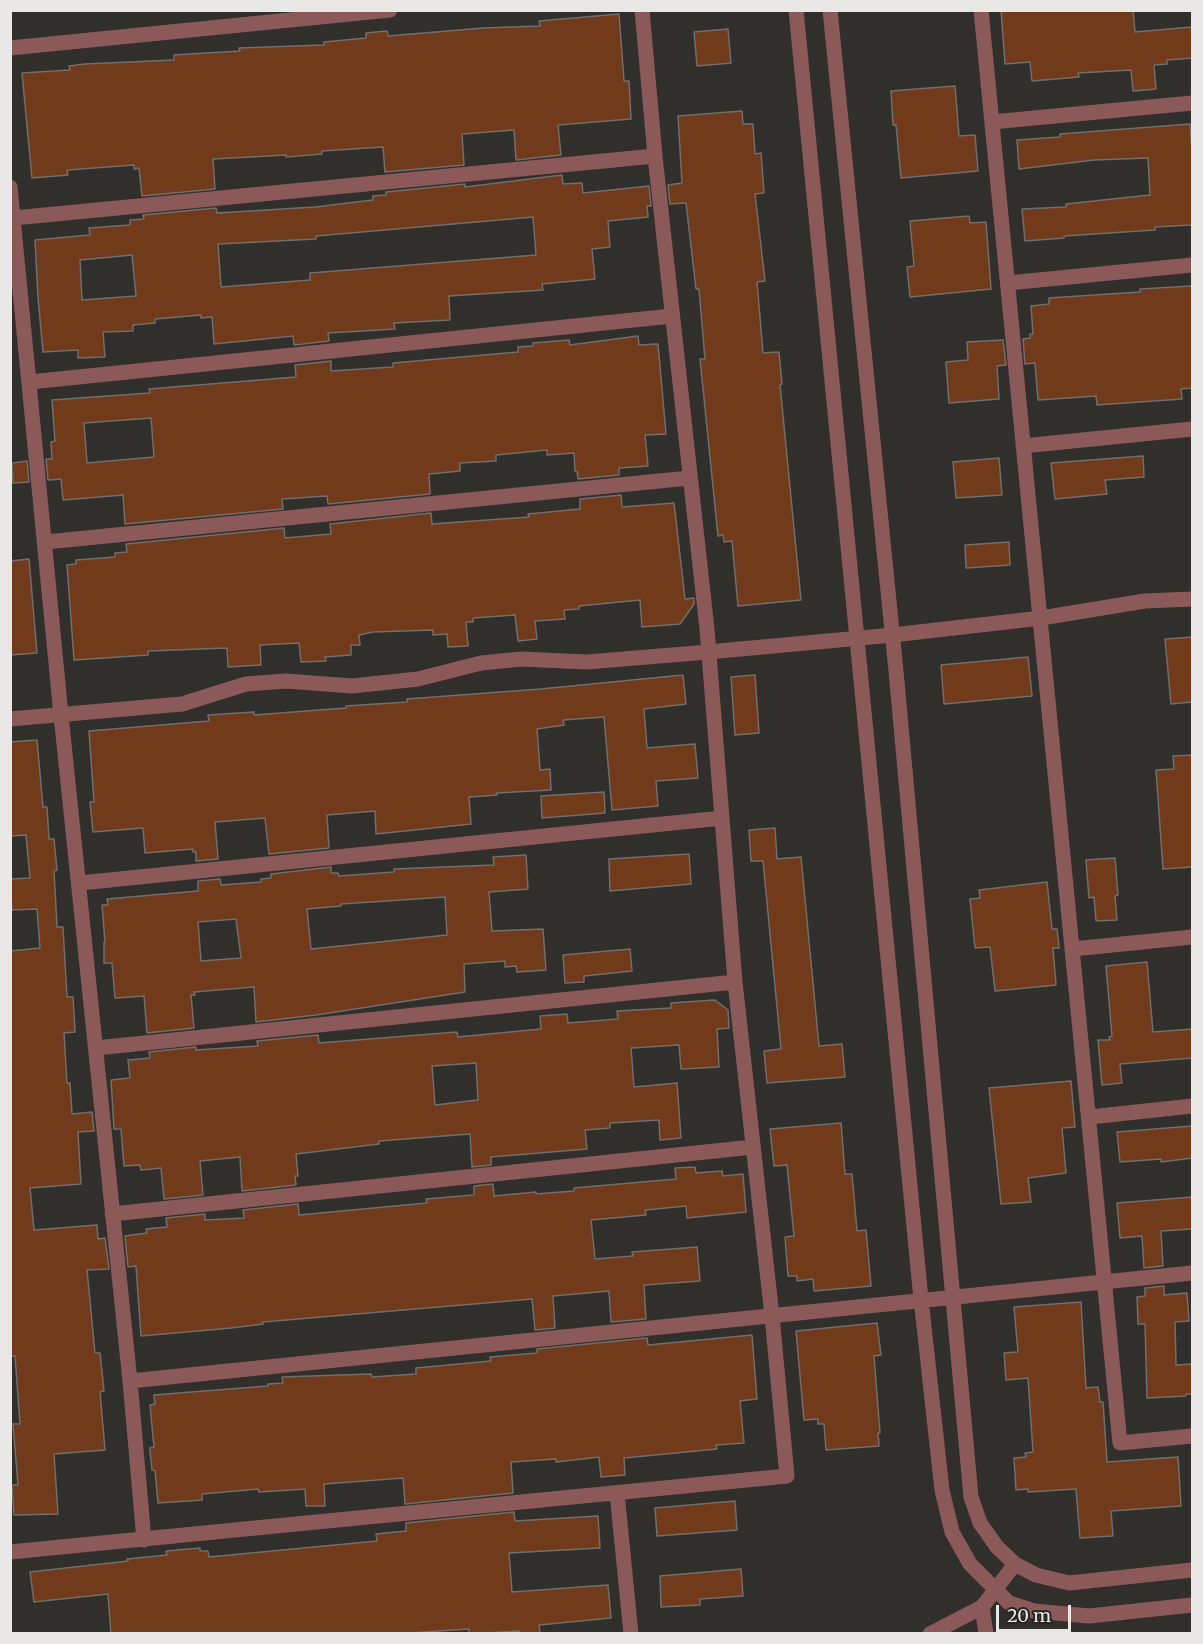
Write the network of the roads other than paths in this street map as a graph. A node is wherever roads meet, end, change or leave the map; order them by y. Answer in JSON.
{"nodes":[{"id":1,"x":390,"y":10,"type":"edge"},
{"id":2,"x":642,"y":10,"type":"edge"},
{"id":3,"x":796,"y":10,"type":"edge"},
{"id":4,"x":831,"y":10,"type":"edge"},
{"id":5,"x":981,"y":10,"type":"edge"},
{"id":6,"x":10,"y":48,"type":"edge"},
{"id":7,"x":1192,"y":103,"type":"edge"},
{"id":8,"x":992,"y":122,"type":"junction"},
{"id":9,"x":656,"y":156,"type":"junction"},
{"id":10,"x":10,"y":187,"type":"edge"},
{"id":11,"x":14,"y":218,"type":"junction"},
{"id":12,"x":1192,"y":266,"type":"edge"},
{"id":13,"x":1008,"y":284,"type":"junction"},
{"id":14,"x":672,"y":316,"type":"junction"},
{"id":15,"x":30,"y":382,"type":"junction"},
{"id":16,"x":1192,"y":429,"type":"edge"},
{"id":17,"x":1023,"y":446,"type":"junction"},
{"id":18,"x":689,"y":478,"type":"junction"},
{"id":19,"x":46,"y":542,"type":"junction"},
{"id":20,"x":1192,"y":599,"type":"edge"},
{"id":21,"x":1041,"y":618,"type":"junction"},
{"id":22,"x":893,"y":635,"type":"junction"},
{"id":23,"x":856,"y":638,"type":"junction"},
{"id":24,"x":708,"y":652,"type":"junction"},
{"id":25,"x":61,"y":714,"type":"junction"},
{"id":26,"x":10,"y":719,"type":"edge"},
{"id":27,"x":722,"y":818,"type":"junction"},
{"id":28,"x":80,"y":883,"type":"junction"},
{"id":29,"x":1192,"y":937,"type":"edge"},
{"id":30,"x":1072,"y":949,"type":"junction"},
{"id":31,"x":735,"y":982,"type":"junction"},
{"id":32,"x":96,"y":1048,"type":"junction"},
{"id":33,"x":1192,"y":1106,"type":"edge"},
{"id":34,"x":1090,"y":1117,"type":"junction"},
{"id":35,"x":753,"y":1147,"type":"junction"},
{"id":36,"x":112,"y":1214,"type":"junction"},
{"id":37,"x":1192,"y":1273,"type":"edge"},
{"id":38,"x":1106,"y":1281,"type":"junction"},
{"id":39,"x":954,"y":1296,"type":"junction"},
{"id":40,"x":921,"y":1299,"type":"junction"},
{"id":41,"x":772,"y":1316,"type":"junction"},
{"id":42,"x":130,"y":1381,"type":"junction"},
{"id":43,"x":1192,"y":1436,"type":"edge"},
{"id":44,"x":617,"y":1492,"type":"junction"},
{"id":45,"x":144,"y":1540,"type":"junction"},
{"id":46,"x":10,"y":1552,"type":"edge"},
{"id":47,"x":1015,"y":1564,"type":"junction"},
{"id":48,"x":1192,"y":1570,"type":"edge"},
{"id":49,"x":994,"y":1590,"type":"junction"},
{"id":50,"x":1192,"y":1605,"type":"edge"},
{"id":51,"x":982,"y":1607,"type":"junction"},
{"id":52,"x":631,"y":1634,"type":"edge"},
{"id":53,"x":930,"y":1634,"type":"edge"},
{"id":54,"x":986,"y":1634,"type":"edge"}],
"edges":[{"from":1,"to":6,"type":"street"},
{"from":2,"to":9,"type":"street"},
{"from":3,"to":23,"type":"street"},
{"from":4,"to":22,"type":"street"},
{"from":5,"to":8,"type":"street"},
{"from":7,"to":8,"type":"street"},
{"from":8,"to":13,"type":"street"},
{"from":9,"to":11,"type":"street"},
{"from":9,"to":14,"type":"street"},
{"from":10,"to":11,"type":"street"},
{"from":11,"to":15,"type":"street"},
{"from":12,"to":13,"type":"street"},
{"from":13,"to":17,"type":"street"},
{"from":14,"to":15,"type":"street"},
{"from":14,"to":18,"type":"street"},
{"from":15,"to":19,"type":"street"},
{"from":16,"to":17,"type":"street"},
{"from":17,"to":21,"type":"street"},
{"from":18,"to":19,"type":"street"},
{"from":18,"to":24,"type":"street"},
{"from":19,"to":25,"type":"street"},
{"from":20,"to":21,"type":"street"},
{"from":21,"to":22,"type":"street"},
{"from":21,"to":30,"type":"street"},
{"from":22,"to":23,"type":"street"},
{"from":22,"to":39,"type":"street"},
{"from":23,"to":24,"type":"street"},
{"from":23,"to":40,"type":"street"},
{"from":24,"to":25,"type":"street"},
{"from":24,"to":27,"type":"street"},
{"from":25,"to":26,"type":"street"},
{"from":25,"to":28,"type":"street"},
{"from":27,"to":28,"type":"street"},
{"from":27,"to":31,"type":"street"},
{"from":28,"to":32,"type":"street"},
{"from":29,"to":30,"type":"street"},
{"from":30,"to":34,"type":"street"},
{"from":31,"to":32,"type":"street"},
{"from":31,"to":35,"type":"street"},
{"from":32,"to":36,"type":"street"},
{"from":33,"to":34,"type":"street"},
{"from":34,"to":38,"type":"street"},
{"from":35,"to":36,"type":"street"},
{"from":35,"to":41,"type":"street"},
{"from":36,"to":42,"type":"street"},
{"from":37,"to":38,"type":"street"},
{"from":38,"to":39,"type":"street"},
{"from":38,"to":43,"type":"street"},
{"from":39,"to":40,"type":"street"},
{"from":39,"to":47,"type":"street"},
{"from":40,"to":41,"type":"street"},
{"from":40,"to":49,"type":"street"},
{"from":41,"to":42,"type":"street"},
{"from":41,"to":44,"type":"street"},
{"from":42,"to":45,"type":"street"},
{"from":44,"to":45,"type":"street"},
{"from":44,"to":52,"type":"street"},
{"from":45,"to":46,"type":"street"},
{"from":47,"to":48,"type":"street"},
{"from":47,"to":49,"type":"street"},
{"from":49,"to":50,"type":"street"},
{"from":49,"to":51,"type":"street"},
{"from":51,"to":53,"type":"street"},
{"from":51,"to":54,"type":"street"}]}
